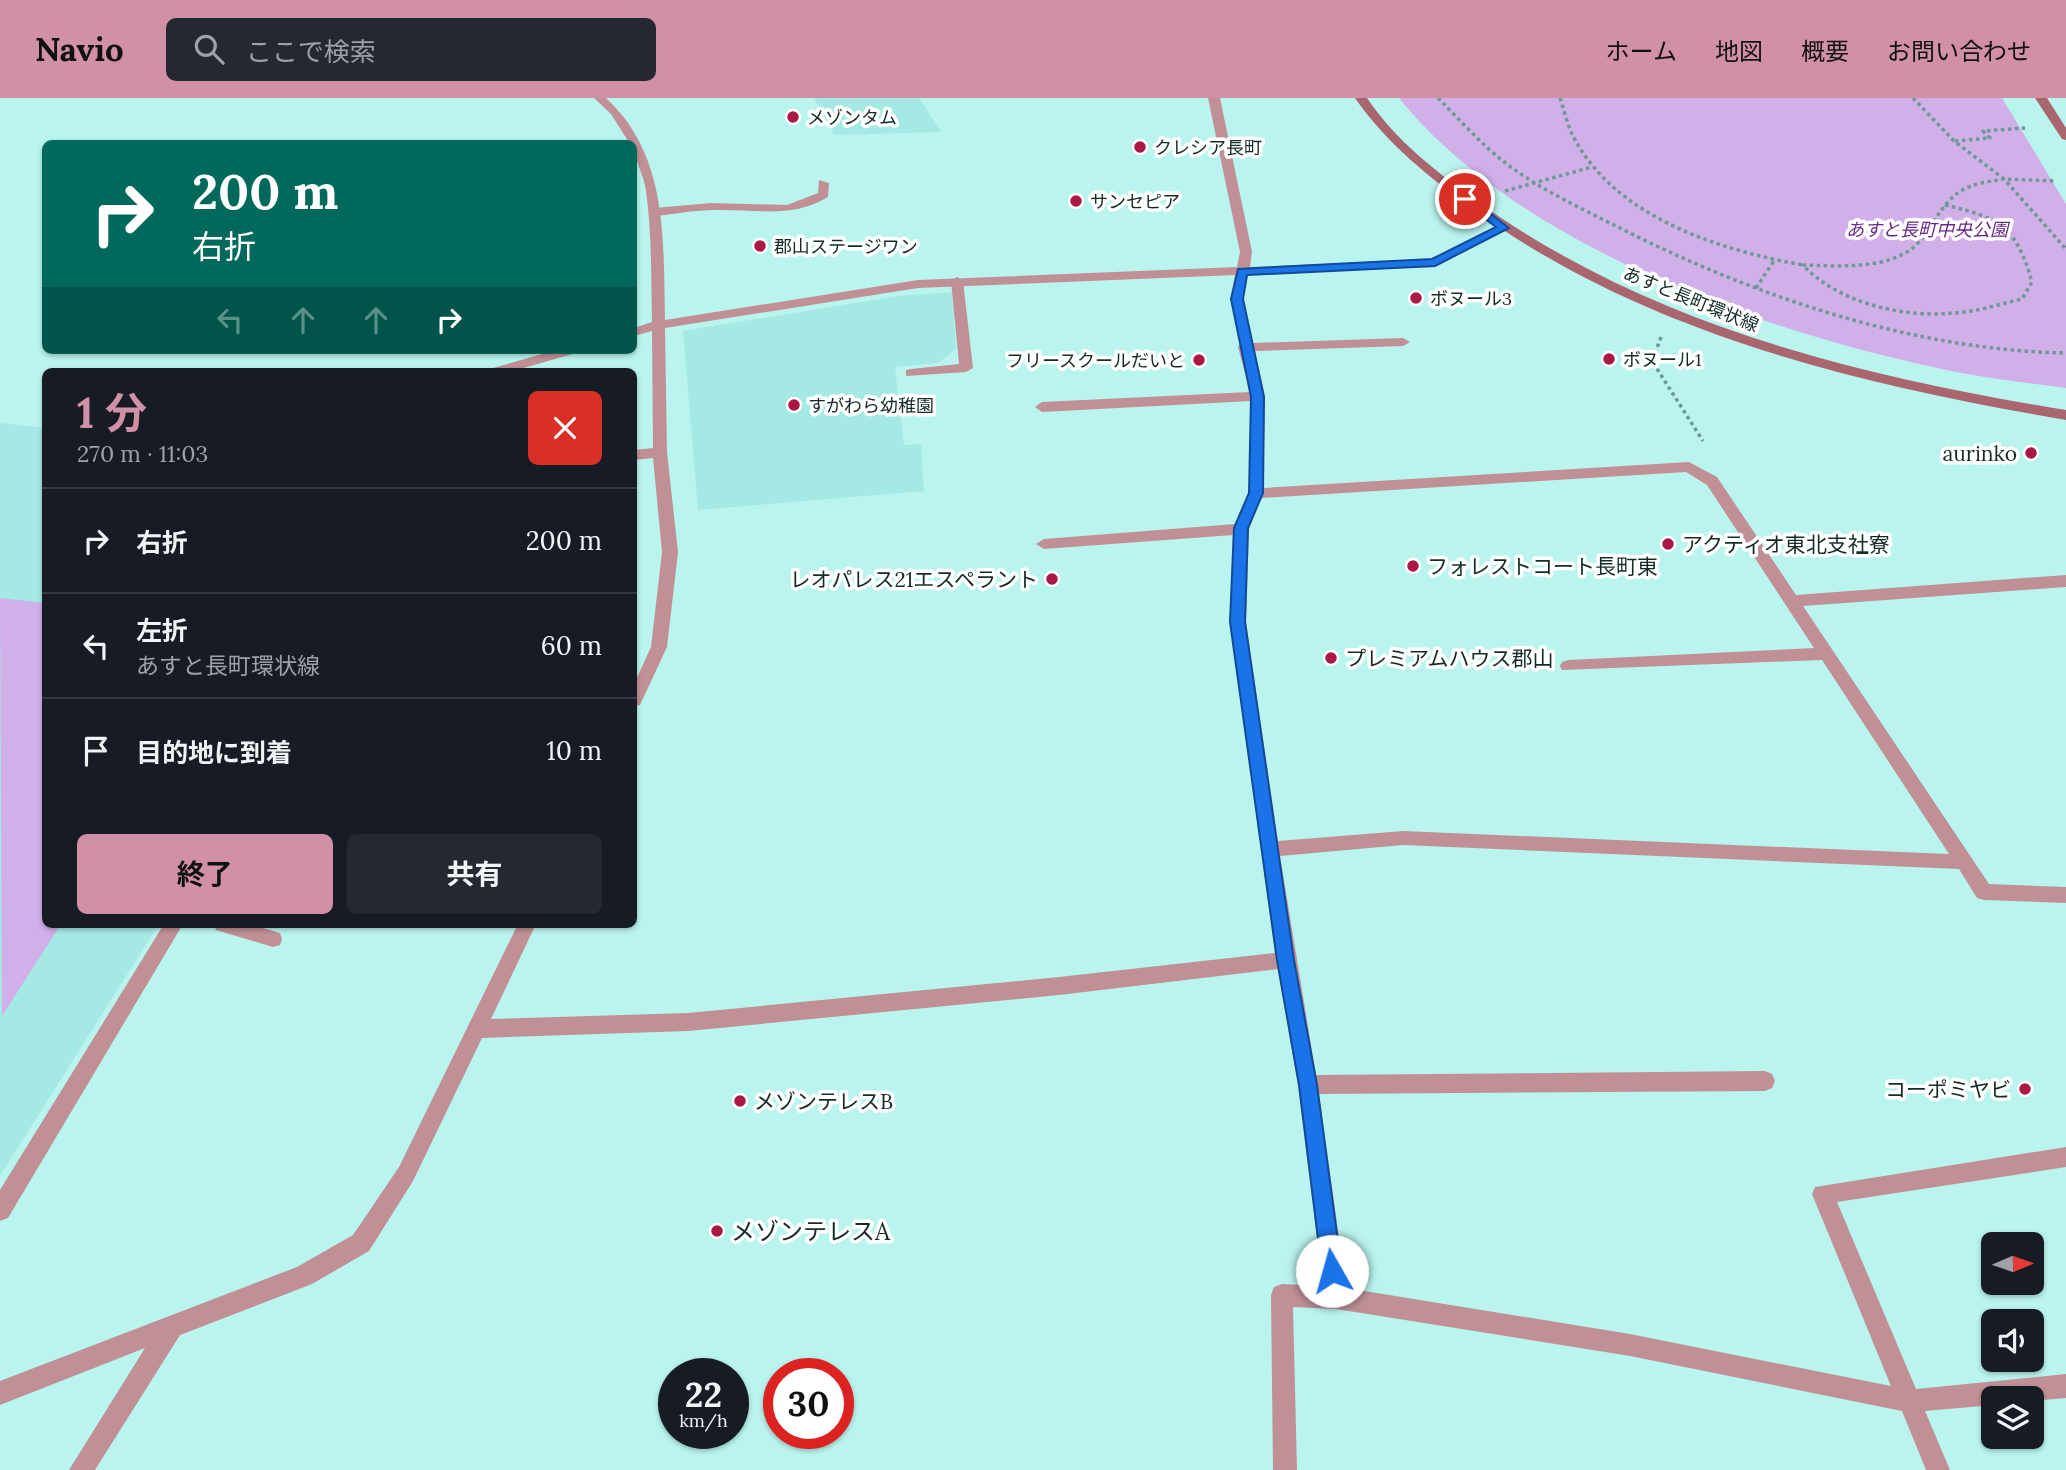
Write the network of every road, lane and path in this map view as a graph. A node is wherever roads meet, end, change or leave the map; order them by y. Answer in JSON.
{"nodes":[{"id":1,"x":600,"y":98,"type":"edge"},
{"id":2,"x":1214,"y":98,"type":"edge"},
{"id":3,"x":1361,"y":98,"type":"edge"},
{"id":4,"x":1438,"y":98,"type":"edge"},
{"id":5,"x":1560,"y":98,"type":"edge"},
{"id":6,"x":1913,"y":98,"type":"edge"},
{"id":7,"x":2041,"y":98,"type":"edge"},
{"id":8,"x":1948,"y":125,"type":"dead end"},
{"id":9,"x":1938,"y":126,"type":"junction"},
{"id":10,"x":2025,"y":128,"type":"dead end"},
{"id":11,"x":2066,"y":137,"type":"edge"},
{"id":12,"x":634,"y":140,"type":"edge"},
{"id":13,"x":1954,"y":141,"type":"junction"},
{"id":14,"x":637,"y":148,"type":"edge"},
{"id":15,"x":1592,"y":167,"type":"junction"},
{"id":16,"x":2004,"y":179,"type":"junction"},
{"id":17,"x":2056,"y":181,"type":"dead end"},
{"id":18,"x":1537,"y":182,"type":"junction"},
{"id":19,"x":823,"y":183,"type":"dead end"},
{"id":20,"x":1501,"y":193,"type":"dead end"},
{"id":21,"x":1945,"y":205,"type":"junction"},
{"id":22,"x":655,"y":212,"type":"junction"},
{"id":23,"x":1504,"y":228,"type":"junction"},
{"id":24,"x":2066,"y":249,"type":"edge"},
{"id":25,"x":1774,"y":261,"type":"junction"},
{"id":26,"x":1803,"y":265,"type":"junction"},
{"id":27,"x":1242,"y":272,"type":"junction"},
{"id":28,"x":957,"y":281,"type":"junction"},
{"id":29,"x":1756,"y":288,"type":"junction"},
{"id":30,"x":656,"y":325,"type":"junction"},
{"id":31,"x":637,"y":331,"type":"edge"},
{"id":32,"x":1663,"y":331,"type":"dead end"},
{"id":33,"x":1403,"y":342,"type":"dead end"},
{"id":34,"x":1245,"y":347,"type":"junction"},
{"id":35,"x":2066,"y":353,"type":"edge"},
{"id":36,"x":556,"y":354,"type":"edge"},
{"id":37,"x":508,"y":368,"type":"edge"},
{"id":38,"x":911,"y":373,"type":"dead end"},
{"id":39,"x":1258,"y":397,"type":"junction"},
{"id":40,"x":1042,"y":407,"type":"dead end"},
{"id":41,"x":2066,"y":415,"type":"edge"},
{"id":42,"x":660,"y":452,"type":"junction"},
{"id":43,"x":637,"y":455,"type":"edge"},
{"id":44,"x":1701,"y":474,"type":"junction"},
{"id":45,"x":1256,"y":493,"type":"junction"},
{"id":46,"x":1241,"y":528,"type":"junction"},
{"id":47,"x":1044,"y":544,"type":"dead end"},
{"id":48,"x":2066,"y":581,"type":"edge"},
{"id":49,"x":1792,"y":601,"type":"junction"},
{"id":50,"x":1826,"y":654,"type":"junction"},
{"id":51,"x":1568,"y":666,"type":"dead end"},
{"id":52,"x":637,"y":694,"type":"edge"},
{"id":53,"x":1269,"y":849,"type":"junction"},
{"id":54,"x":1964,"y":862,"type":"junction"},
{"id":55,"x":2066,"y":895,"type":"edge"},
{"id":56,"x":172,"y":928,"type":"edge"},
{"id":57,"x":236,"y":928,"type":"edge"},
{"id":58,"x":525,"y":928,"type":"edge"},
{"id":59,"x":273,"y":939,"type":"dead end"},
{"id":60,"x":1286,"y":960,"type":"junction"},
{"id":61,"x":477,"y":1029,"type":"junction"},
{"id":62,"x":1765,"y":1082,"type":"dead end"},
{"id":63,"x":1308,"y":1085,"type":"junction"},
{"id":64,"x":2066,"y":1157,"type":"edge"},
{"id":65,"x":0,"y":1210,"type":"edge"},
{"id":66,"x":1336,"y":1298,"type":"junction"},
{"id":67,"x":171,"y":1329,"type":"junction"},
{"id":68,"x":2066,"y":1386,"type":"edge"},
{"id":69,"x":0,"y":1393,"type":"edge"},
{"id":70,"x":1910,"y":1401,"type":"junction"},
{"id":71,"x":81,"y":1470,"type":"edge"},
{"id":72,"x":1284,"y":1470,"type":"edge"},
{"id":73,"x":1938,"y":1470,"type":"edge"}],
"edges":[{"from":1,"to":12,"type":"street"},
{"from":2,"to":27,"type":"street"},
{"from":3,"to":23,"type":"street","name":"あすと長町環状線"},
{"from":4,"to":18,"type":"path"},
{"from":5,"to":15,"type":"path"},
{"from":6,"to":9,"type":"path"},
{"from":7,"to":11,"type":"street"},
{"from":8,"to":9,"type":"path"},
{"from":9,"to":13,"type":"path"},
{"from":10,"to":13,"type":"path"},
{"from":13,"to":16,"type":"path"},
{"from":14,"to":22,"type":"street"},
{"from":15,"to":18,"type":"path"},
{"from":15,"to":25,"type":"path"},
{"from":16,"to":17,"type":"path"},
{"from":16,"to":21,"type":"path"},
{"from":16,"to":24,"type":"path"},
{"from":18,"to":20,"type":"path"},
{"from":18,"to":29,"type":"path"},
{"from":19,"to":22,"type":"street"},
{"from":21,"to":26,"type":"path"},
{"from":21,"to":26,"type":"path"},
{"from":22,"to":30,"type":"street"},
{"from":23,"to":27,"type":"street"},
{"from":23,"to":41,"type":"street","name":"あすと長町環状線"},
{"from":25,"to":26,"type":"path"},
{"from":25,"to":29,"type":"path"},
{"from":27,"to":28,"type":"street"},
{"from":27,"to":34,"type":"street"},
{"from":28,"to":30,"type":"street"},
{"from":28,"to":38,"type":"street"},
{"from":29,"to":35,"type":"path"},
{"from":30,"to":31,"type":"street"},
{"from":30,"to":42,"type":"street"},
{"from":32,"to":44,"type":"path"},
{"from":33,"to":34,"type":"street"},
{"from":34,"to":39,"type":"street"},
{"from":36,"to":37,"type":"street"},
{"from":39,"to":40,"type":"street"},
{"from":39,"to":45,"type":"street"},
{"from":42,"to":43,"type":"street"},
{"from":42,"to":52,"type":"street"},
{"from":44,"to":45,"type":"street"},
{"from":44,"to":49,"type":"street"},
{"from":45,"to":46,"type":"street"},
{"from":46,"to":47,"type":"street"},
{"from":46,"to":53,"type":"street"},
{"from":48,"to":49,"type":"street"},
{"from":49,"to":50,"type":"street"},
{"from":50,"to":51,"type":"street"},
{"from":50,"to":54,"type":"street"},
{"from":53,"to":54,"type":"street"},
{"from":53,"to":60,"type":"street"},
{"from":54,"to":55,"type":"street"},
{"from":56,"to":65,"type":"street"},
{"from":57,"to":59,"type":"street"},
{"from":58,"to":61,"type":"street"},
{"from":60,"to":61,"type":"street"},
{"from":60,"to":63,"type":"street"},
{"from":61,"to":67,"type":"street"},
{"from":62,"to":63,"type":"street"},
{"from":63,"to":66,"type":"street"},
{"from":64,"to":70,"type":"street"},
{"from":66,"to":70,"type":"street"},
{"from":66,"to":72,"type":"street"},
{"from":67,"to":69,"type":"street"},
{"from":67,"to":71,"type":"street"},
{"from":68,"to":70,"type":"street"},
{"from":70,"to":73,"type":"street"}]}
